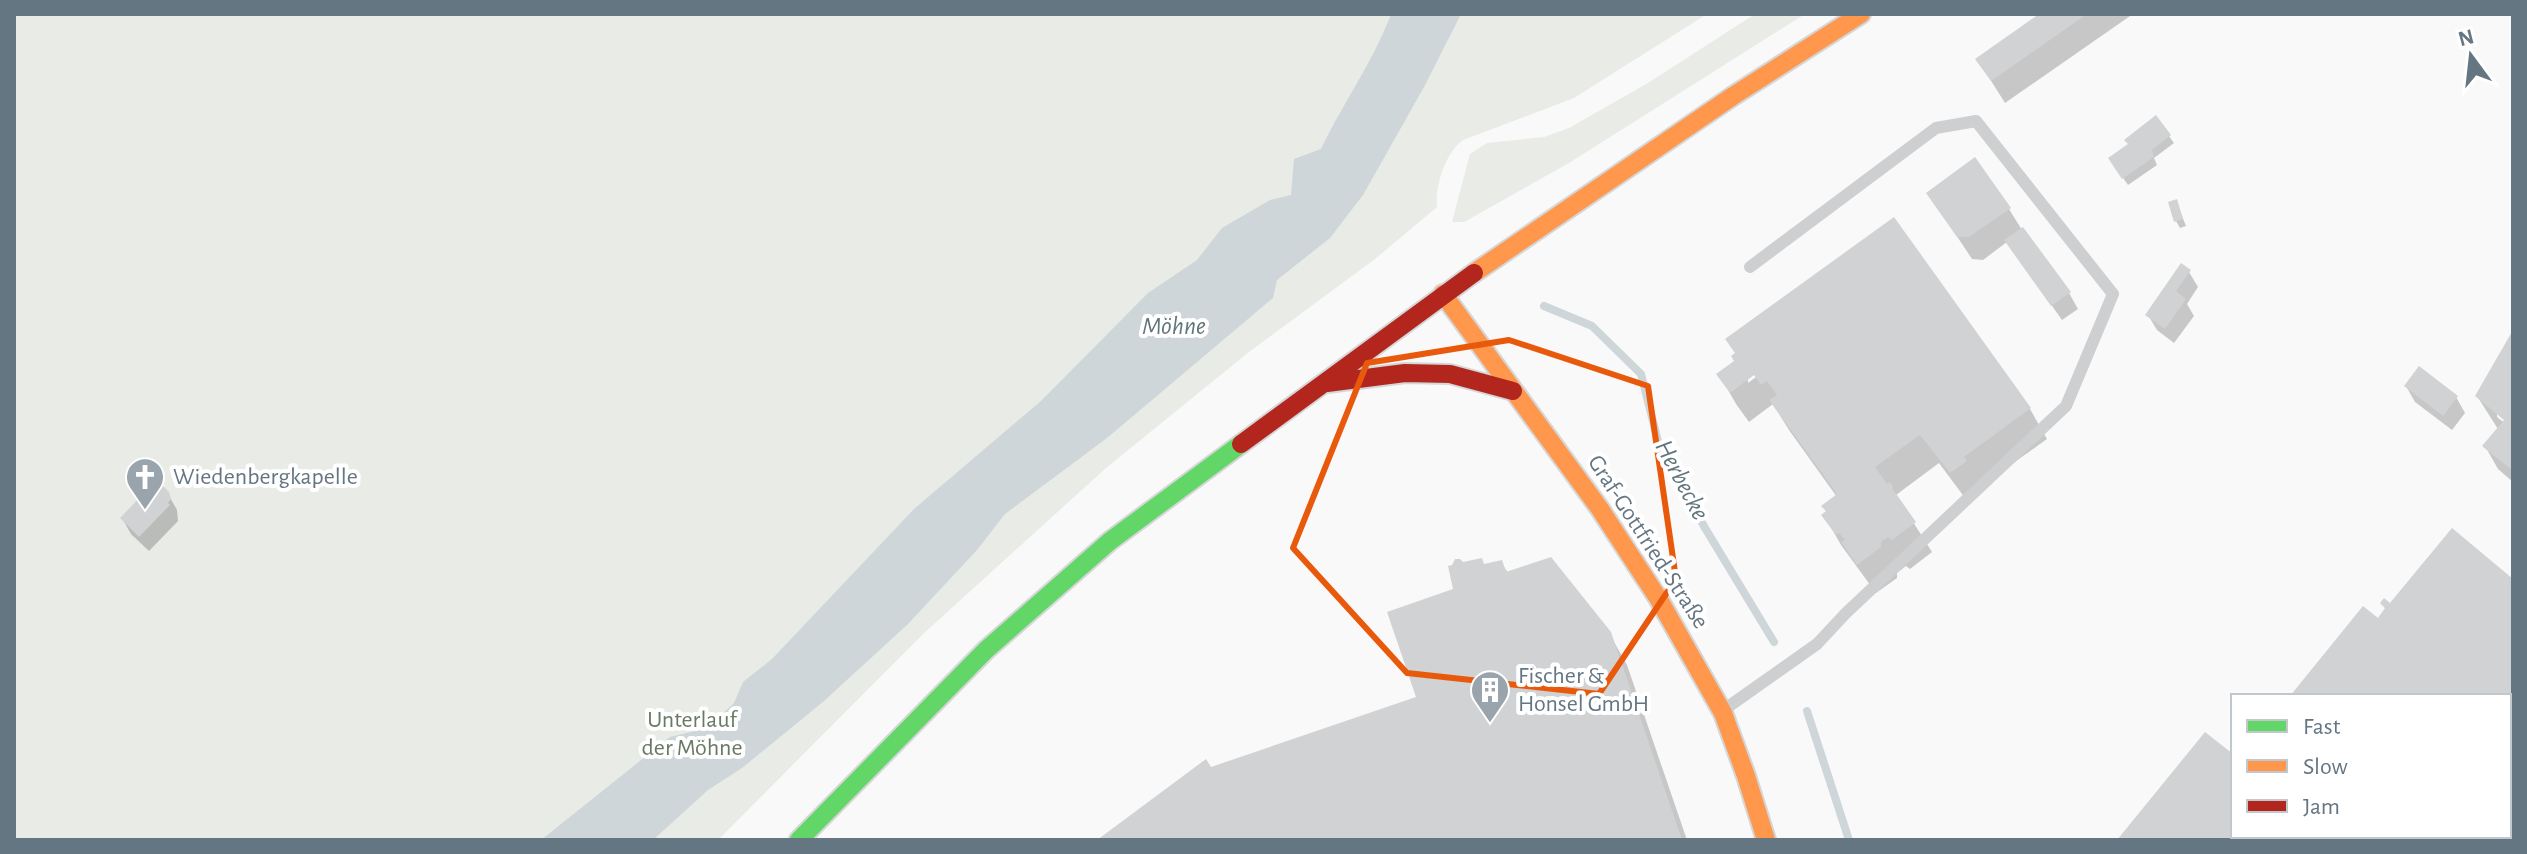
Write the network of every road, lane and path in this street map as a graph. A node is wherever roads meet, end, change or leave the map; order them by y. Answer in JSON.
{"nodes":[{"id":1,"x":1861,"y":14,"type":"edge"},
{"id":2,"x":1750,"y":267,"type":"dead end"},
{"id":3,"x":1443,"y":294,"type":"junction"},
{"id":4,"x":1322,"y":384,"type":"junction"},
{"id":5,"x":1513,"y":391,"type":"junction"},
{"id":6,"x":1722,"y":711,"type":"junction"},
{"id":7,"x":799,"y":840,"type":"edge"},
{"id":8,"x":1766,"y":840,"type":"edge"}],
"edges":[{"from":1,"to":3,"type":"main road"},
{"from":2,"to":6,"type":"lane"},
{"from":3,"to":4,"type":"main road"},
{"from":3,"to":5,"type":"main road","name":"Graf-Gottfried-Straße"},
{"from":4,"to":5,"type":"main road"},
{"from":4,"to":7,"type":"main road"},
{"from":5,"to":6,"type":"main road","name":"Graf-Gottfried-Straße"},
{"from":6,"to":8,"type":"main road","name":"Graf-Gottfried-Straße"}]}
